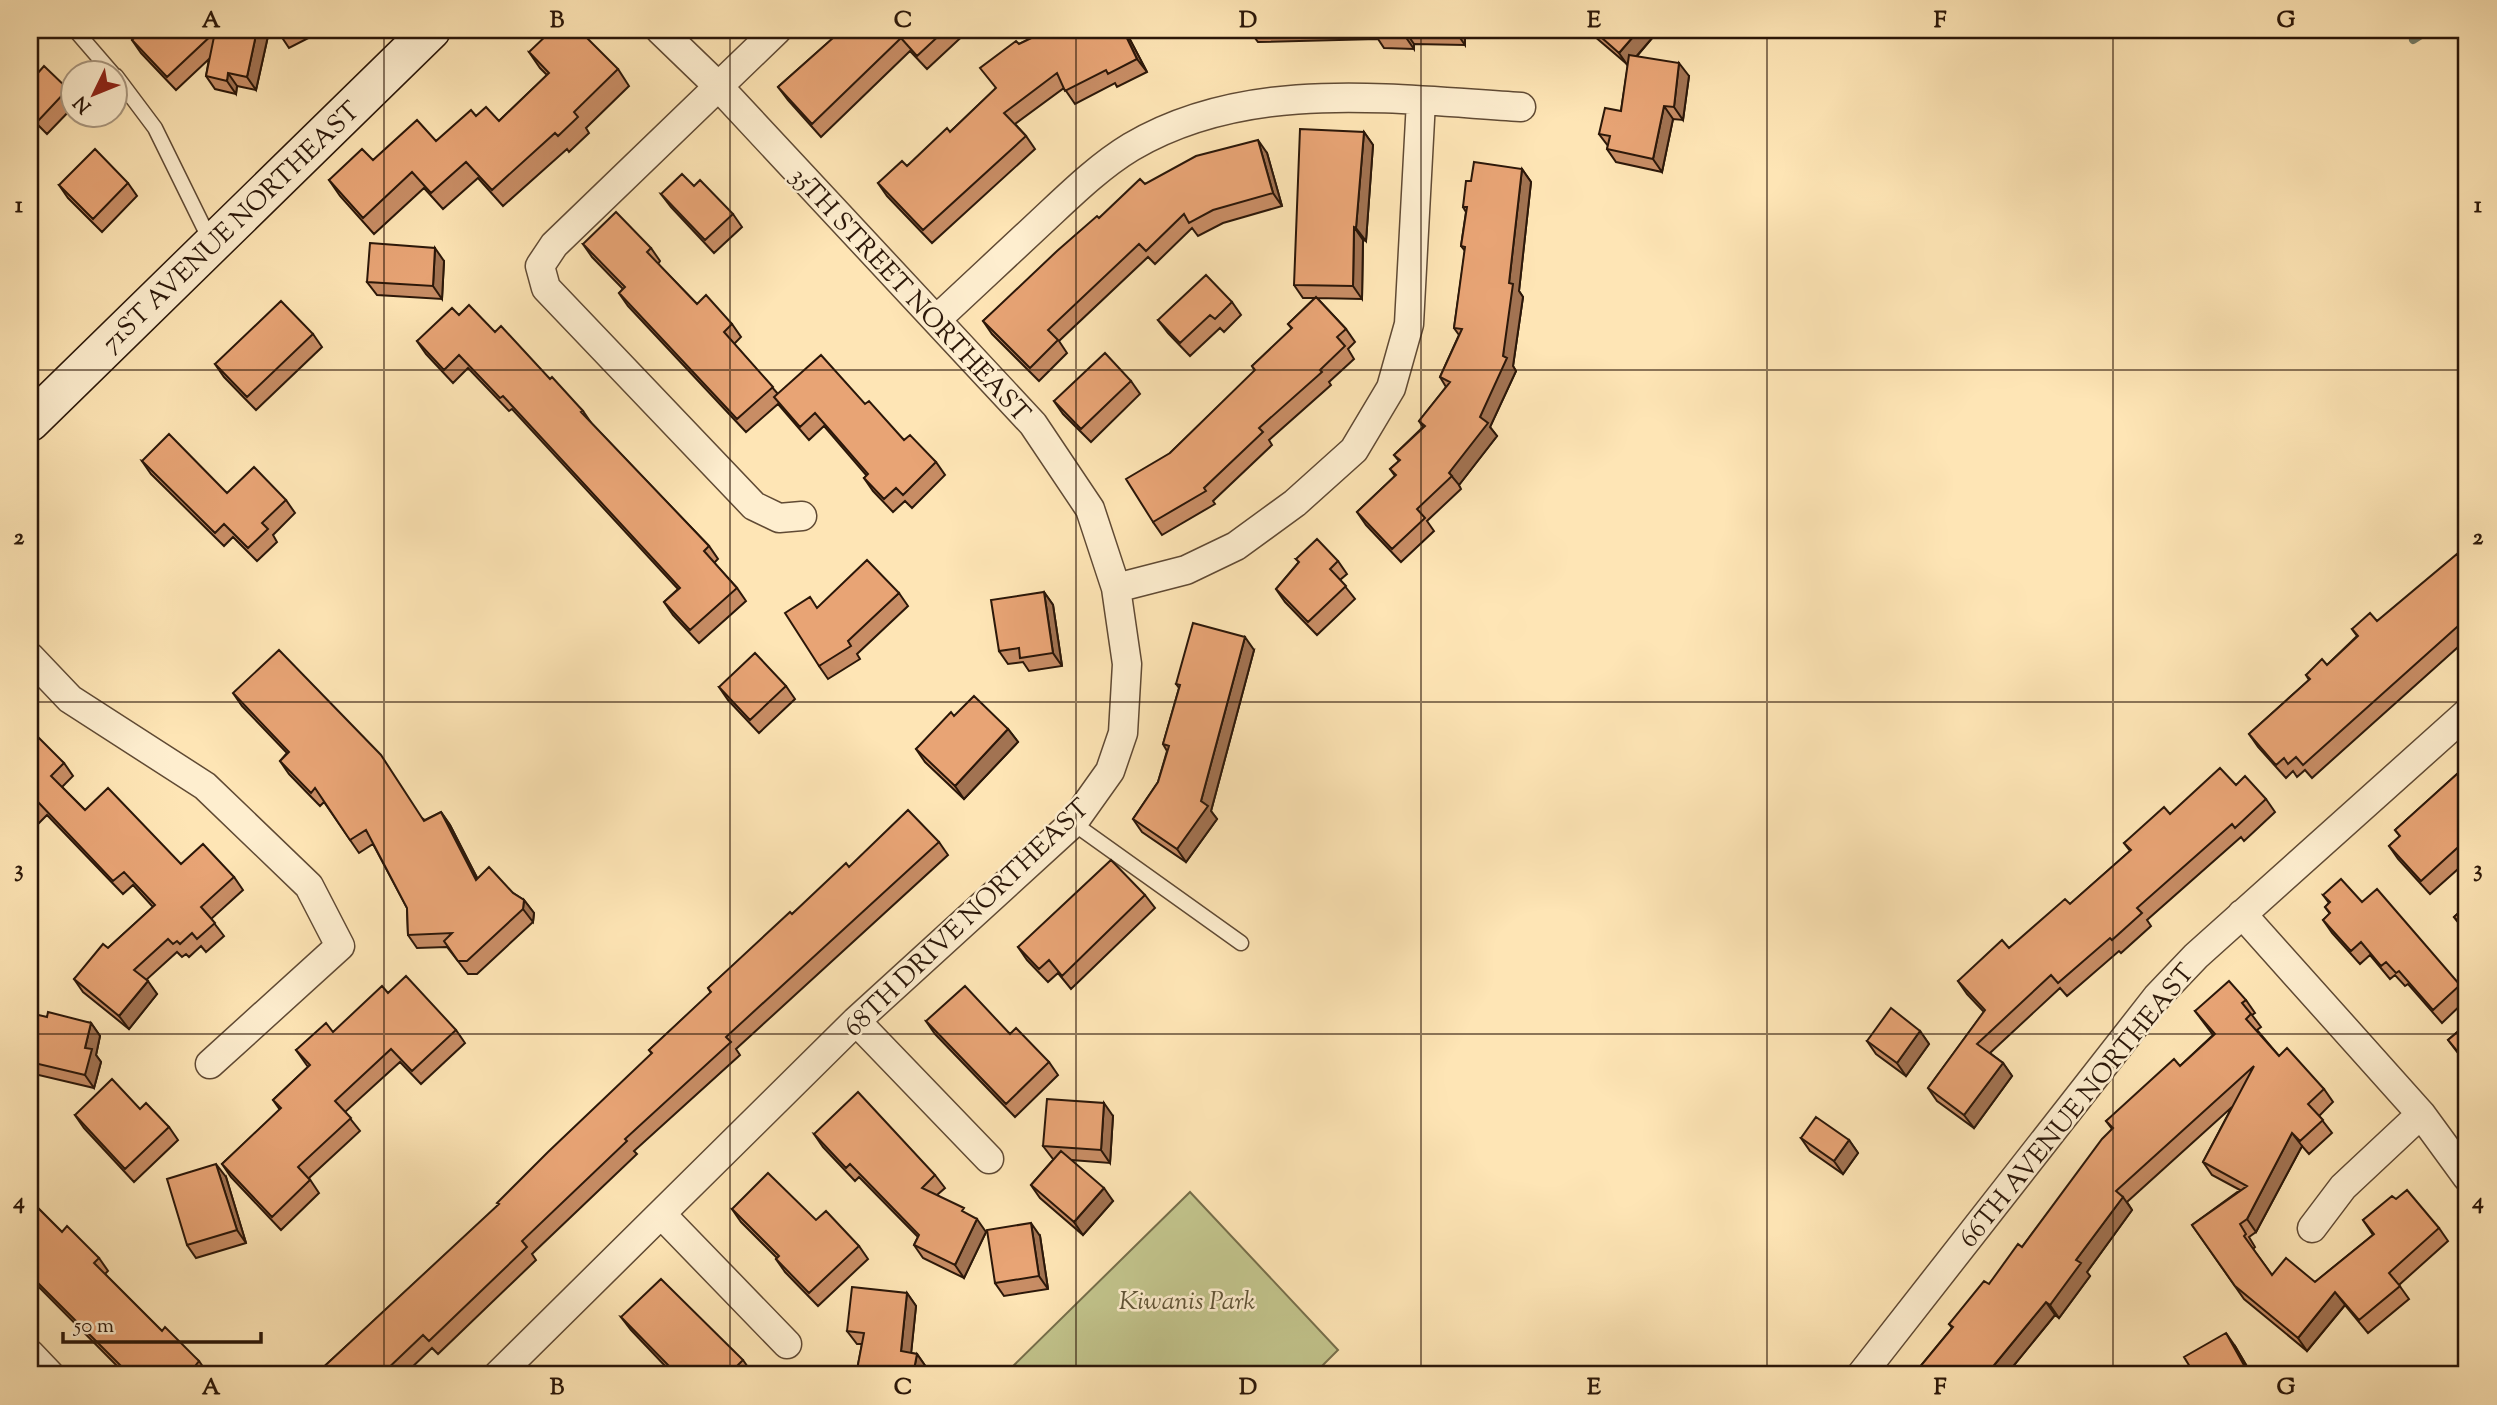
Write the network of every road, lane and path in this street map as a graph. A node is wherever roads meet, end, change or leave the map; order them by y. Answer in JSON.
{"nodes":[{"id":1,"x":75,"y":30,"type":"edge"},
{"id":2,"x":430,"y":30,"type":"edge"},
{"id":3,"x":660,"y":30,"type":"edge"},
{"id":4,"x":776,"y":30,"type":"edge"},
{"id":5,"x":101,"y":60,"type":"edge"},
{"id":6,"x":718,"y":86,"type":"junction"},
{"id":7,"x":130,"y":96,"type":"edge"},
{"id":8,"x":1421,"y":101,"type":"junction"},
{"id":9,"x":1521,"y":107,"type":"dead end"},
{"id":10,"x":212,"y":244,"type":"junction"},
{"id":11,"x":936,"y":320,"type":"junction"},
{"id":12,"x":30,"y":422,"type":"edge"},
{"id":13,"x":802,"y":516,"type":"dead end"},
{"id":14,"x":1116,"y":588,"type":"junction"},
{"id":15,"x":30,"y":657,"type":"edge"},
{"id":16,"x":2467,"y":713,"type":"edge"},
{"id":17,"x":1073,"y":823,"type":"junction"},
{"id":18,"x":2242,"y":914,"type":"junction"},
{"id":19,"x":1241,"y":943,"type":"dead end"},
{"id":20,"x":856,"y":1021,"type":"junction"},
{"id":21,"x":209,"y":1064,"type":"dead end"},
{"id":22,"x":2421,"y":1114,"type":"junction"},
{"id":23,"x":989,"y":1159,"type":"dead end"},
{"id":24,"x":2467,"y":1177,"type":"edge"},
{"id":25,"x":662,"y":1215,"type":"junction"},
{"id":26,"x":2312,"y":1228,"type":"dead end"},
{"id":27,"x":787,"y":1344,"type":"dead end"},
{"id":28,"x":30,"y":1354,"type":"edge"},
{"id":29,"x":50,"y":1375,"type":"edge"},
{"id":30,"x":498,"y":1375,"type":"edge"},
{"id":31,"x":1861,"y":1375,"type":"edge"}],
"edges":[{"from":1,"to":5,"type":"lane"},
{"from":2,"to":10,"type":"street","name":"71ST AVENUE NORTHEAST"},
{"from":3,"to":6,"type":"street","name":"35TH STREET NORTHEAST"},
{"from":4,"to":6,"type":"street"},
{"from":6,"to":11,"type":"street","name":"35TH STREET NORTHEAST"},
{"from":6,"to":13,"type":"street"},
{"from":7,"to":10,"type":"lane"},
{"from":8,"to":9,"type":"street"},
{"from":8,"to":11,"type":"street"},
{"from":8,"to":14,"type":"street"},
{"from":10,"to":12,"type":"street","name":"71ST AVENUE NORTHEAST"},
{"from":11,"to":14,"type":"street","name":"35TH STREET NORTHEAST"},
{"from":14,"to":17,"type":"street","name":"68TH DRIVE NORTHEAST"},
{"from":15,"to":21,"type":"street"},
{"from":16,"to":18,"type":"street","name":"66TH AVENUE NORTHEAST"},
{"from":17,"to":19,"type":"lane"},
{"from":17,"to":20,"type":"street","name":"68TH DRIVE NORTHEAST"},
{"from":18,"to":22,"type":"street"},
{"from":18,"to":31,"type":"street","name":"66TH AVENUE NORTHEAST"},
{"from":20,"to":23,"type":"street"},
{"from":20,"to":25,"type":"street","name":"68TH DRIVE NORTHEAST"},
{"from":22,"to":24,"type":"street"},
{"from":22,"to":26,"type":"street"},
{"from":25,"to":27,"type":"street"},
{"from":25,"to":30,"type":"street","name":"68TH DRIVE NORTHEAST"},
{"from":28,"to":29,"type":"street"}]}
